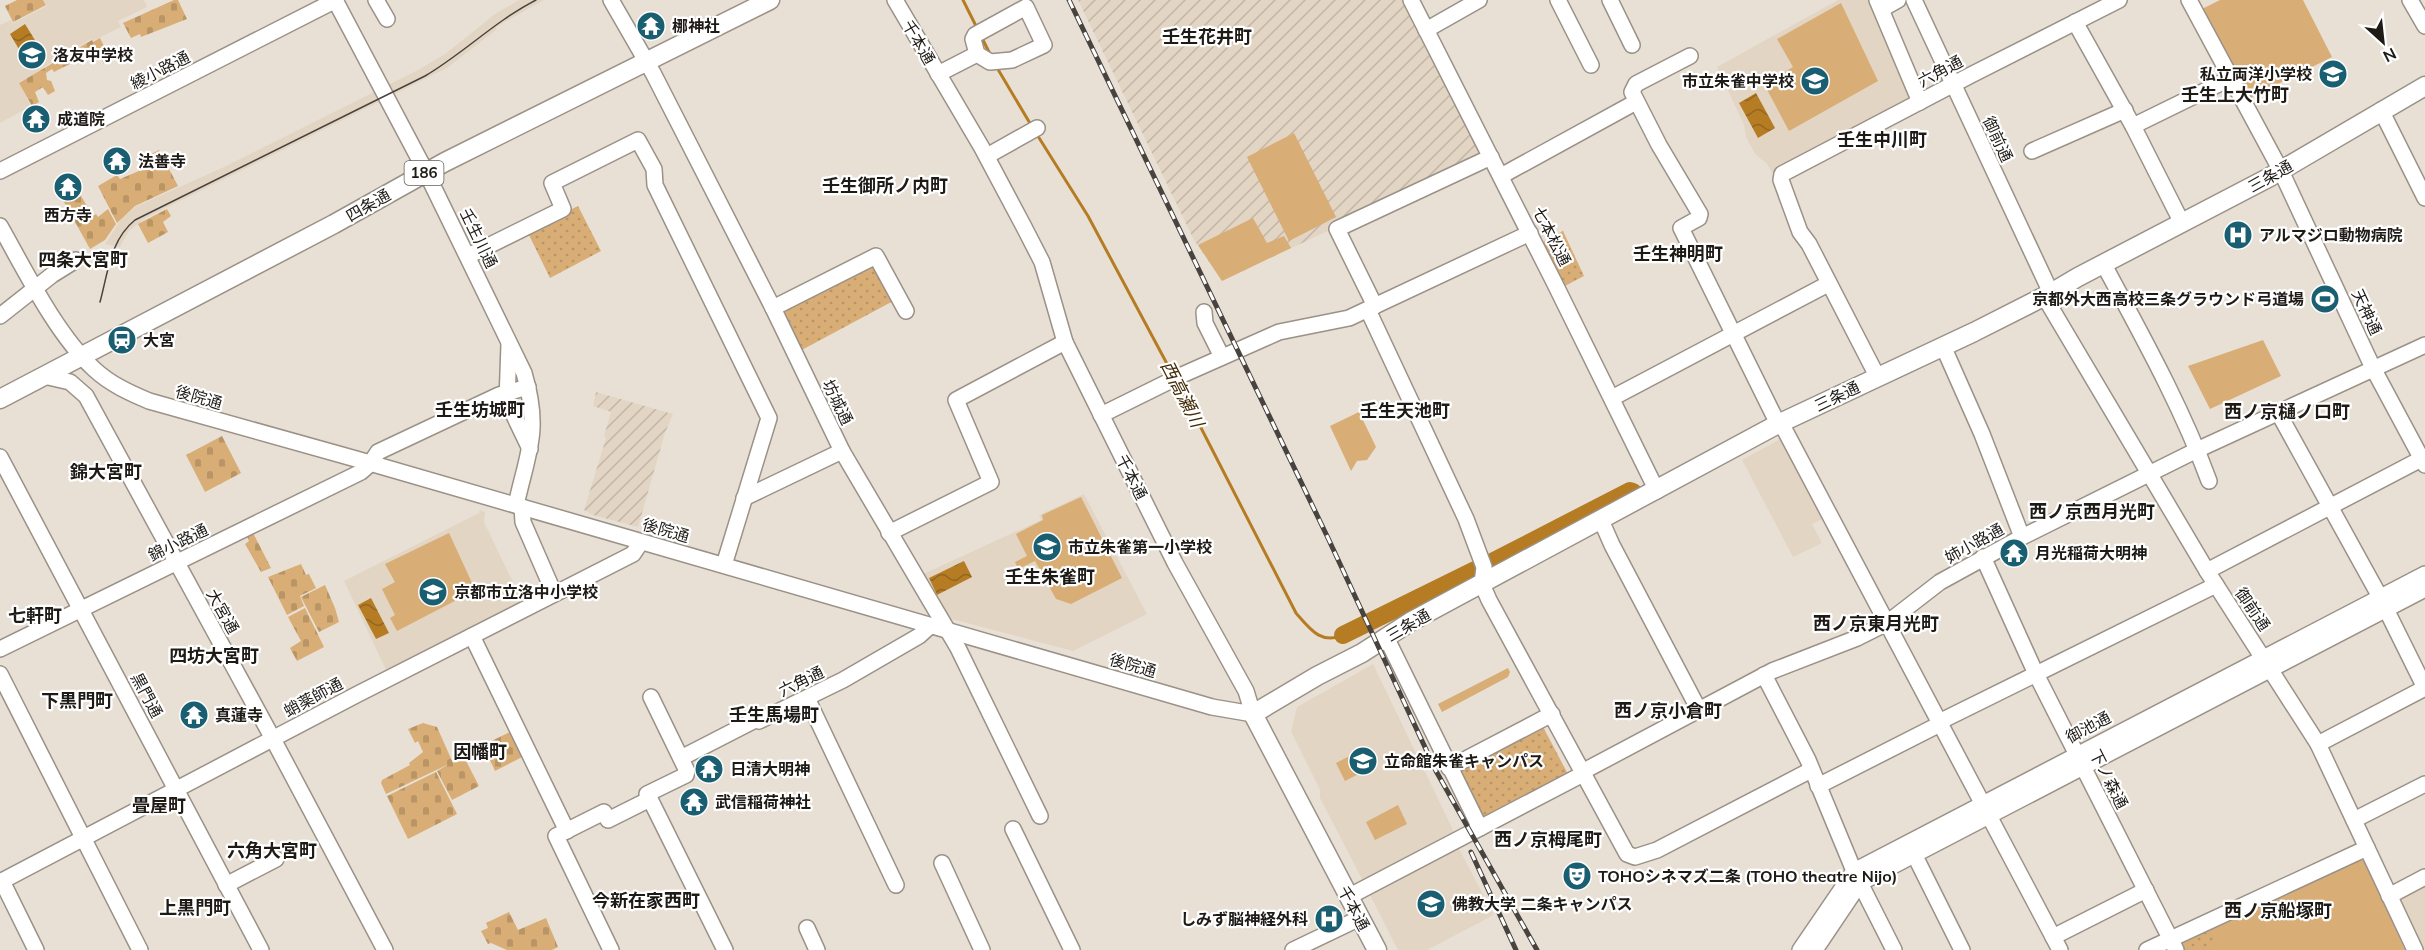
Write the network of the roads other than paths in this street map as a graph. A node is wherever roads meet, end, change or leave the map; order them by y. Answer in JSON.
{"nodes":[{"id":1,"x":335,"y":0,"type":"edge"},
{"id":2,"x":376,"y":0,"type":"edge"},
{"id":3,"x":611,"y":0,"type":"edge"},
{"id":4,"x":770,"y":0,"type":"edge"},
{"id":5,"x":895,"y":0,"type":"edge"},
{"id":6,"x":1411,"y":0,"type":"edge"},
{"id":7,"x":1479,"y":0,"type":"edge"},
{"id":8,"x":1558,"y":0,"type":"edge"},
{"id":9,"x":1610,"y":0,"type":"edge"},
{"id":10,"x":1898,"y":0,"type":"edge"},
{"id":11,"x":1914,"y":0,"type":"edge"},
{"id":12,"x":2189,"y":0,"type":"edge"},
{"id":13,"x":2410,"y":0,"type":"edge"},
{"id":14,"x":2111,"y":2,"type":"edge"},
{"id":15,"x":1879,"y":4,"type":"edge"},
{"id":16,"x":387,"y":19,"type":"dead end"},
{"id":17,"x":2075,"y":22,"type":"junction"},
{"id":18,"x":2425,"y":26,"type":"edge"},
{"id":19,"x":1426,"y":30,"type":"junction"},
{"id":20,"x":1632,"y":45,"type":"dead end"},
{"id":21,"x":1690,"y":56,"type":"dead end"},
{"id":22,"x":989,"y":59,"type":"junction"},
{"id":23,"x":646,"y":61,"type":"junction"},
{"id":24,"x":1591,"y":65,"type":"dead end"},
{"id":25,"x":938,"y":74,"type":"junction"},
{"id":26,"x":2231,"y":78,"type":"junction"},
{"id":27,"x":1953,"y":84,"type":"junction"},
{"id":28,"x":2425,"y":87,"type":"edge"},
{"id":29,"x":1636,"y":102,"type":"junction"},
{"id":30,"x":1920,"y":102,"type":"junction"},
{"id":31,"x":2125,"y":110,"type":"junction"},
{"id":32,"x":2381,"y":110,"type":"junction"},
{"id":33,"x":2133,"y":126,"type":"junction"},
{"id":34,"x":1032,"y":130,"type":"dead end"},
{"id":35,"x":2032,"y":151,"type":"dead end"},
{"id":36,"x":987,"y":156,"type":"junction"},
{"id":37,"x":1491,"y":157,"type":"junction"},
{"id":38,"x":0,"y":171,"type":"edge"},
{"id":39,"x":2281,"y":171,"type":"junction"},
{"id":40,"x":426,"y":172,"type":"junction"},
{"id":41,"x":1501,"y":176,"type":"junction"},
{"id":42,"x":2425,"y":198,"type":"edge"},
{"id":43,"x":2182,"y":223,"type":"junction"},
{"id":44,"x":0,"y":226,"type":"edge"},
{"id":45,"x":1530,"y":233,"type":"junction"},
{"id":46,"x":468,"y":256,"type":"junction"},
{"id":47,"x":76,"y":260,"type":"dead end"},
{"id":48,"x":2103,"y":263,"type":"junction"},
{"id":49,"x":1828,"y":284,"type":"junction"},
{"id":50,"x":36,"y":289,"type":"junction"},
{"id":51,"x":2047,"y":295,"type":"junction"},
{"id":52,"x":773,"y":308,"type":"junction"},
{"id":53,"x":1371,"y":308,"type":"junction"},
{"id":54,"x":906,"y":311,"type":"dead end"},
{"id":55,"x":1204,"y":312,"type":"dead end"},
{"id":56,"x":0,"y":316,"type":"edge"},
{"id":57,"x":1734,"y":334,"type":"junction"},
{"id":58,"x":509,"y":341,"type":"junction"},
{"id":59,"x":1065,"y":342,"type":"junction"},
{"id":60,"x":2425,"y":345,"type":"edge"},
{"id":61,"x":1943,"y":346,"type":"junction"},
{"id":62,"x":83,"y":356,"type":"junction"},
{"id":63,"x":1222,"y":357,"type":"junction"},
{"id":64,"x":2373,"y":368,"type":"junction"},
{"id":65,"x":44,"y":376,"type":"junction"},
{"id":66,"x":1877,"y":376,"type":"junction"},
{"id":67,"x":528,"y":387,"type":"junction"},
{"id":68,"x":506,"y":393,"type":"junction"},
{"id":69,"x":1612,"y":398,"type":"junction"},
{"id":70,"x":0,"y":399,"type":"edge"},
{"id":71,"x":2279,"y":414,"type":"junction"},
{"id":72,"x":1101,"y":415,"type":"junction"},
{"id":73,"x":1780,"y":423,"type":"junction"},
{"id":74,"x":530,"y":449,"type":"junction"},
{"id":75,"x":2197,"y":450,"type":"junction"},
{"id":76,"x":842,"y":451,"type":"junction"},
{"id":77,"x":0,"y":457,"type":"edge"},
{"id":78,"x":2424,"y":460,"type":"edge"},
{"id":79,"x":370,"y":464,"type":"junction"},
{"id":80,"x":2149,"y":474,"type":"junction"},
{"id":81,"x":2209,"y":481,"type":"dead end"},
{"id":82,"x":1657,"y":491,"type":"junction"},
{"id":83,"x":744,"y":498,"type":"junction"},
{"id":84,"x":519,"y":506,"type":"junction"},
{"id":85,"x":2330,"y":508,"type":"junction"},
{"id":86,"x":1601,"y":520,"type":"junction"},
{"id":87,"x":890,"y":532,"type":"junction"},
{"id":88,"x":2022,"y":537,"type":"junction"},
{"id":89,"x":641,"y":542,"type":"junction"},
{"id":90,"x":1983,"y":557,"type":"junction"},
{"id":91,"x":177,"y":564,"type":"junction"},
{"id":92,"x":724,"y":565,"type":"junction"},
{"id":93,"x":2207,"y":571,"type":"junction"},
{"id":94,"x":2425,"y":574,"type":"edge"},
{"id":95,"x":1482,"y":584,"type":"junction"},
{"id":96,"x":2216,"y":585,"type":"junction"},
{"id":97,"x":2425,"y":589,"type":"edge"},
{"id":98,"x":554,"y":593,"type":"junction"},
{"id":99,"x":2383,"y":603,"type":"junction"},
{"id":100,"x":81,"y":608,"type":"junction"},
{"id":101,"x":1887,"y":623,"type":"junction"},
{"id":102,"x":930,"y":626,"type":"junction"},
{"id":103,"x":947,"y":631,"type":"junction"},
{"id":104,"x":472,"y":636,"type":"junction"},
{"id":105,"x":1386,"y":637,"type":"junction"},
{"id":106,"x":0,"y":650,"type":"edge"},
{"id":107,"x":2267,"y":663,"type":"junction"},
{"id":108,"x":0,"y":674,"type":"edge"},
{"id":109,"x":2036,"y":674,"type":"junction"},
{"id":110,"x":1764,"y":675,"type":"junction"},
{"id":111,"x":2425,"y":688,"type":"edge"},
{"id":112,"x":651,"y":697,"type":"dead end"},
{"id":113,"x":807,"y":698,"type":"junction"},
{"id":114,"x":1700,"y":710,"type":"junction"},
{"id":115,"x":1253,"y":714,"type":"junction"},
{"id":116,"x":1552,"y":714,"type":"junction"},
{"id":117,"x":1940,"y":723,"type":"junction"},
{"id":118,"x":273,"y":739,"type":"junction"},
{"id":119,"x":2318,"y":744,"type":"junction"},
{"id":120,"x":681,"y":758,"type":"junction"},
{"id":121,"x":2080,"y":760,"type":"junction"},
{"id":122,"x":1449,"y":768,"type":"junction"},
{"id":123,"x":1811,"y":770,"type":"junction"},
{"id":124,"x":1583,"y":773,"type":"junction"},
{"id":125,"x":2425,"y":784,"type":"edge"},
{"id":126,"x":1818,"y":786,"type":"junction"},
{"id":127,"x":177,"y":790,"type":"junction"},
{"id":128,"x":650,"y":799,"type":"junction"},
{"id":129,"x":1985,"y":809,"type":"junction"},
{"id":130,"x":1040,"y":816,"type":"dead end"},
{"id":131,"x":2354,"y":820,"type":"junction"},
{"id":132,"x":1479,"y":828,"type":"junction"},
{"id":133,"x":1013,"y":829,"type":"dead end"},
{"id":134,"x":561,"y":833,"type":"junction"},
{"id":135,"x":84,"y":839,"type":"junction"},
{"id":136,"x":2367,"y":848,"type":"junction"},
{"id":137,"x":1911,"y":849,"type":"junction"},
{"id":138,"x":276,"y":860,"type":"dead end"},
{"id":139,"x":942,"y":863,"type":"dead end"},
{"id":140,"x":1857,"y":877,"type":"junction"},
{"id":141,"x":2425,"y":877,"type":"edge"},
{"id":142,"x":2,"y":878,"type":"edge"},
{"id":143,"x":226,"y":885,"type":"junction"},
{"id":144,"x":896,"y":885,"type":"dead end"},
{"id":145,"x":2146,"y":890,"type":"junction"},
{"id":146,"x":2389,"y":896,"type":"junction"},
{"id":147,"x":1348,"y":897,"type":"junction"},
{"id":148,"x":1359,"y":918,"type":"junction"},
{"id":149,"x":807,"y":928,"type":"dead end"},
{"id":150,"x":2056,"y":943,"type":"edge"},
{"id":151,"x":2173,"y":945,"type":"edge"},
{"id":152,"x":36,"y":950,"type":"edge"},
{"id":153,"x":140,"y":950,"type":"edge"},
{"id":154,"x":261,"y":950,"type":"edge"},
{"id":155,"x":385,"y":950,"type":"edge"},
{"id":156,"x":611,"y":950,"type":"edge"},
{"id":157,"x":725,"y":950,"type":"edge"},
{"id":158,"x":818,"y":950,"type":"edge"},
{"id":159,"x":982,"y":950,"type":"edge"},
{"id":160,"x":1072,"y":950,"type":"edge"},
{"id":161,"x":1293,"y":950,"type":"edge"},
{"id":162,"x":1377,"y":950,"type":"edge"},
{"id":163,"x":1800,"y":950,"type":"edge"},
{"id":164,"x":1815,"y":950,"type":"edge"},
{"id":165,"x":1894,"y":950,"type":"edge"},
{"id":166,"x":1962,"y":950,"type":"edge"},
{"id":167,"x":2147,"y":950,"type":"edge"},
{"id":168,"x":2415,"y":950,"type":"edge"}],
"edges":[{"from":1,"to":38,"type":"street","name":"綾小路通"},
{"from":1,"to":40,"type":"street","name":"壬生川通"},
{"from":2,"to":16,"type":"street"},
{"from":3,"to":23,"type":"street","name":"坊城通"},
{"from":4,"to":23,"type":"main road","name":"四条通","number":"186"},
{"from":5,"to":25,"type":"street","name":"千本通"},
{"from":6,"to":19,"type":"street","name":"七本松通"},
{"from":7,"to":19,"type":"street"},
{"from":8,"to":24,"type":"street"},
{"from":9,"to":20,"type":"street"},
{"from":10,"to":15,"type":"street"},
{"from":11,"to":27,"type":"street","name":"御前通"},
{"from":12,"to":26,"type":"street","name":"天神通"},
{"from":13,"to":18,"type":"street"},
{"from":14,"to":17,"type":"street","name":"六角通"},
{"from":15,"to":30,"type":"street"},
{"from":17,"to":27,"type":"street","name":"六角通"},
{"from":17,"to":31,"type":"street"},
{"from":19,"to":37,"type":"street","name":"七本松通"},
{"from":21,"to":29,"type":"street"},
{"from":22,"to":22,"type":"street"},
{"from":22,"to":25,"type":"street"},
{"from":23,"to":40,"type":"main road","name":"四条通","number":"186"},
{"from":23,"to":52,"type":"street","name":"坊城通"},
{"from":25,"to":36,"type":"street","name":"千本通"},
{"from":26,"to":33,"type":"street"},
{"from":26,"to":39,"type":"street","name":"天神通"},
{"from":27,"to":30,"type":"street","name":"六角通"},
{"from":27,"to":51,"type":"street","name":"御前通"},
{"from":28,"to":32,"type":"main road","name":"三条通"},
{"from":29,"to":41,"type":"street"},
{"from":29,"to":57,"type":"street"},
{"from":30,"to":49,"type":"street","name":"六角通"},
{"from":31,"to":33,"type":"street"},
{"from":31,"to":35,"type":"street"},
{"from":32,"to":39,"type":"main road","name":"三条通"},
{"from":32,"to":42,"type":"street"},
{"from":33,"to":43,"type":"street"},
{"from":34,"to":36,"type":"street"},
{"from":36,"to":59,"type":"street","name":"千本通"},
{"from":37,"to":41,"type":"street","name":"七本松通"},
{"from":37,"to":53,"type":"street"},
{"from":39,"to":43,"type":"main road","name":"三条通"},
{"from":39,"to":64,"type":"street","name":"天神通"},
{"from":40,"to":46,"type":"street","name":"壬生川通"},
{"from":40,"to":62,"type":"main road","name":"四条通","number":"186"},
{"from":41,"to":45,"type":"street","name":"七本松通"},
{"from":43,"to":48,"type":"main road","name":"三条通"},
{"from":44,"to":50,"type":"street"},
{"from":45,"to":53,"type":"street"},
{"from":45,"to":69,"type":"street","name":"七本松通"},
{"from":46,"to":58,"type":"street","name":"壬生川通"},
{"from":46,"to":83,"type":"street"},
{"from":47,"to":50,"type":"street"},
{"from":48,"to":51,"type":"main road","name":"三条通"},
{"from":48,"to":75,"type":"street"},
{"from":49,"to":57,"type":"street"},
{"from":49,"to":66,"type":"street"},
{"from":50,"to":56,"type":"street"},
{"from":50,"to":62,"type":"street"},
{"from":51,"to":61,"type":"main road","name":"三条通"},
{"from":51,"to":80,"type":"street","name":"御前通"},
{"from":52,"to":54,"type":"street"},
{"from":52,"to":76,"type":"street","name":"坊城通"},
{"from":53,"to":63,"type":"street"},
{"from":53,"to":95,"type":"street"},
{"from":55,"to":63,"type":"street"},
{"from":57,"to":69,"type":"street"},
{"from":57,"to":73,"type":"street"},
{"from":58,"to":67,"type":"street","name":"壬生川通"},
{"from":58,"to":68,"type":"street"},
{"from":59,"to":72,"type":"street","name":"千本通"},
{"from":59,"to":87,"type":"street"},
{"from":60,"to":64,"type":"street","name":"姉小路通"},
{"from":61,"to":66,"type":"main road","name":"三条通"},
{"from":61,"to":88,"type":"street"},
{"from":62,"to":65,"type":"main road","name":"四条通","number":"186"},
{"from":62,"to":79,"type":"street","name":"後院通"},
{"from":63,"to":72,"type":"street"},
{"from":64,"to":71,"type":"street","name":"姉小路通"},
{"from":64,"to":78,"type":"street","name":"天神通"},
{"from":65,"to":70,"type":"main road","name":"四条通","number":"186"},
{"from":65,"to":91,"type":"street","name":"大宮通"},
{"from":66,"to":73,"type":"main road","name":"三条通"},
{"from":67,"to":68,"type":"street","name":"錦小路通"},
{"from":67,"to":74,"type":"street","name":"壬生川通"},
{"from":68,"to":74,"type":"street"},
{"from":68,"to":79,"type":"street","name":"錦小路通"},
{"from":69,"to":82,"type":"street","name":"七本松通"},
{"from":71,"to":75,"type":"street","name":"姉小路通"},
{"from":71,"to":85,"type":"street"},
{"from":72,"to":115,"type":"street","name":"千本通"},
{"from":73,"to":82,"type":"main road","name":"三条通"},
{"from":73,"to":101,"type":"street"},
{"from":74,"to":84,"type":"street","name":"壬生川通"},
{"from":75,"to":80,"type":"street","name":"姉小路通"},
{"from":75,"to":81,"type":"street"},
{"from":76,"to":83,"type":"street"},
{"from":76,"to":87,"type":"street","name":"坊城通"},
{"from":77,"to":100,"type":"street","name":"黒門通"},
{"from":78,"to":85,"type":"street"},
{"from":79,"to":84,"type":"street","name":"後院通"},
{"from":79,"to":91,"type":"street","name":"錦小路通"},
{"from":80,"to":88,"type":"street","name":"姉小路通"},
{"from":80,"to":93,"type":"street","name":"御前通"},
{"from":82,"to":86,"type":"main road","name":"三条通"},
{"from":83,"to":92,"type":"street"},
{"from":84,"to":89,"type":"street","name":"後院通"},
{"from":84,"to":98,"type":"street"},
{"from":85,"to":93,"type":"street"},
{"from":85,"to":99,"type":"street"},
{"from":86,"to":95,"type":"main road","name":"三条通"},
{"from":86,"to":114,"type":"street"},
{"from":87,"to":103,"type":"street","name":"坊城通"},
{"from":88,"to":90,"type":"street","name":"姉小路通"},
{"from":89,"to":92,"type":"street","name":"後院通"},
{"from":89,"to":98,"type":"street","name":"蛸薬師通"},
{"from":90,"to":101,"type":"street","name":"姉小路通"},
{"from":90,"to":109,"type":"street","name":"下ノ森通"},
{"from":91,"to":100,"type":"street","name":"錦小路通"},
{"from":91,"to":118,"type":"street","name":"大宮通"},
{"from":92,"to":102,"type":"street","name":"後院通"},
{"from":93,"to":96,"type":"street","name":"御前通"},
{"from":94,"to":99,"type":"street","name":"御池通"},
{"from":95,"to":105,"type":"main road","name":"三条通"},
{"from":95,"to":116,"type":"street"},
{"from":96,"to":107,"type":"street","name":"御前通"},
{"from":96,"to":109,"type":"street"},
{"from":97,"to":99,"type":"street","name":"御池通"},
{"from":98,"to":104,"type":"street","name":"蛸薬師通"},
{"from":99,"to":107,"type":"street","name":"御池通"},
{"from":99,"to":111,"type":"street"},
{"from":100,"to":106,"type":"street","name":"錦小路通"},
{"from":100,"to":127,"type":"street","name":"黒門通"},
{"from":101,"to":110,"type":"street","name":"姉小路通"},
{"from":101,"to":117,"type":"street"},
{"from":102,"to":103,"type":"street","name":"後院通"},
{"from":102,"to":113,"type":"street","name":"六角通"},
{"from":103,"to":115,"type":"street","name":"後院通"},
{"from":103,"to":130,"type":"street","name":"坊城通"},
{"from":104,"to":118,"type":"street","name":"蛸薬師通"},
{"from":104,"to":134,"type":"street"},
{"from":105,"to":115,"type":"main road","name":"三条通"},
{"from":105,"to":122,"type":"street"},
{"from":107,"to":119,"type":"street","name":"御前通"},
{"from":107,"to":121,"type":"street","name":"御池通"},
{"from":108,"to":135,"type":"street"},
{"from":109,"to":117,"type":"street"},
{"from":109,"to":121,"type":"street","name":"下ノ森通"},
{"from":110,"to":114,"type":"street","name":"姉小路通"},
{"from":110,"to":123,"type":"street"},
{"from":111,"to":119,"type":"street"},
{"from":112,"to":120,"type":"street"},
{"from":113,"to":120,"type":"street","name":"六角通"},
{"from":113,"to":144,"type":"street"},
{"from":114,"to":124,"type":"street","name":"姉小路通"},
{"from":115,"to":147,"type":"main road","name":"千本通"},
{"from":116,"to":122,"type":"street"},
{"from":116,"to":124,"type":"street"},
{"from":117,"to":126,"type":"street"},
{"from":117,"to":129,"type":"street"},
{"from":118,"to":127,"type":"street","name":"蛸薬師通"},
{"from":118,"to":155,"type":"street","name":"大宮通"},
{"from":119,"to":131,"type":"street","name":"御前通"},
{"from":120,"to":128,"type":"street"},
{"from":121,"to":129,"type":"street","name":"御池通"},
{"from":121,"to":145,"type":"street","name":"下ノ森通"},
{"from":122,"to":132,"type":"street"},
{"from":123,"to":124,"type":"street"},
{"from":123,"to":126,"type":"street"},
{"from":124,"to":132,"type":"street","name":"姉小路通"},
{"from":125,"to":131,"type":"street"},
{"from":126,"to":140,"type":"street"},
{"from":127,"to":135,"type":"street","name":"蛸薬師通"},
{"from":127,"to":143,"type":"street","name":"黒門通"},
{"from":128,"to":134,"type":"street"},
{"from":128,"to":157,"type":"street"},
{"from":129,"to":137,"type":"street","name":"御池通"},
{"from":129,"to":150,"type":"street"},
{"from":131,"to":136,"type":"street","name":"御前通"},
{"from":132,"to":147,"type":"street","name":"姉小路通"},
{"from":133,"to":160,"type":"street"},
{"from":134,"to":156,"type":"street"},
{"from":135,"to":142,"type":"street","name":"蛸薬師通"},
{"from":135,"to":153,"type":"street"},
{"from":136,"to":146,"type":"street","name":"御前通"},
{"from":136,"to":151,"type":"street"},
{"from":137,"to":140,"type":"street","name":"御池通"},
{"from":137,"to":166,"type":"street"},
{"from":138,"to":143,"type":"street"},
{"from":139,"to":159,"type":"street"},
{"from":140,"to":163,"type":"street","name":"御池通"},
{"from":140,"to":164,"type":"street","name":"御池通"},
{"from":140,"to":165,"type":"street"},
{"from":141,"to":146,"type":"street"},
{"from":142,"to":152,"type":"street"},
{"from":143,"to":154,"type":"street","name":"黒門通"},
{"from":145,"to":150,"type":"street"},
{"from":145,"to":151,"type":"street","name":"下ノ森通"},
{"from":146,"to":168,"type":"street","name":"御前通"},
{"from":147,"to":148,"type":"main road","name":"千本通"},
{"from":148,"to":161,"type":"street"},
{"from":148,"to":162,"type":"main road","name":"千本通"},
{"from":149,"to":158,"type":"street"},
{"from":151,"to":167,"type":"street"}]}
